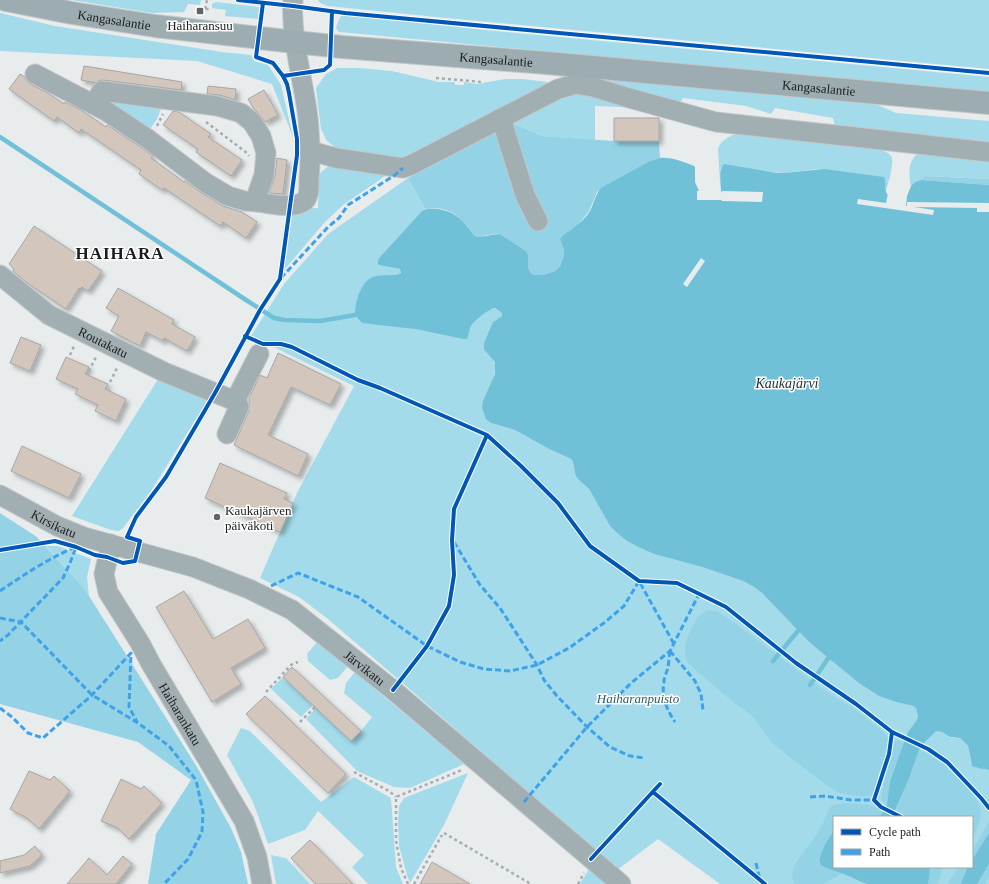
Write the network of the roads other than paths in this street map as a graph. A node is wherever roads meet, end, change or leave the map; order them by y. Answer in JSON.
{"nodes":[{"id":1,"x":6,"y":0,"type":"edge"},
{"id":2,"x":293,"y":0,"type":"edge"},
{"id":3,"x":295,"y":42,"type":"junction"},
{"id":4,"x":35,"y":74,"type":"dead end"},
{"id":5,"x":989,"y":103,"type":"edge"},
{"id":6,"x":93,"y":104,"type":"junction"},
{"id":7,"x":502,"y":118,"type":"junction"},
{"id":8,"x":311,"y":151,"type":"junction"},
{"id":9,"x":989,"y":152,"type":"edge"},
{"id":10,"x":258,"y":202,"type":"junction"},
{"id":11,"x":538,"y":221,"type":"dead end"},
{"id":12,"x":0,"y":275,"type":"edge"},
{"id":13,"x":259,"y":354,"type":"dead end"},
{"id":14,"x":235,"y":401,"type":"junction"},
{"id":15,"x":228,"y":434,"type":"dead end"},
{"id":16,"x":0,"y":495,"type":"edge"},
{"id":17,"x":111,"y":544,"type":"junction"},
{"id":18,"x":262,"y":884,"type":"edge"},
{"id":19,"x":621,"y":884,"type":"edge"}],
"edges":[{"from":1,"to":3,"type":"main road","name":"Kangasalantie"},
{"from":2,"to":3,"type":"street"},
{"from":3,"to":5,"type":"main road","name":"Kangasalantie"},
{"from":3,"to":8,"type":"street"},
{"from":4,"to":6,"type":"street"},
{"from":6,"to":10,"type":"street"},
{"from":6,"to":10,"type":"street"},
{"from":7,"to":8,"type":"street"},
{"from":7,"to":9,"type":"street"},
{"from":7,"to":11,"type":"street"},
{"from":8,"to":10,"type":"street"},
{"from":12,"to":14,"type":"street","name":"Routakatu"},
{"from":13,"to":14,"type":"street"},
{"from":14,"to":15,"type":"street"},
{"from":16,"to":17,"type":"street","name":"Kirsikatu"},
{"from":17,"to":18,"type":"street","name":"Haiharankatu"},
{"from":17,"to":19,"type":"street","name":"Järvikatu"}]}
